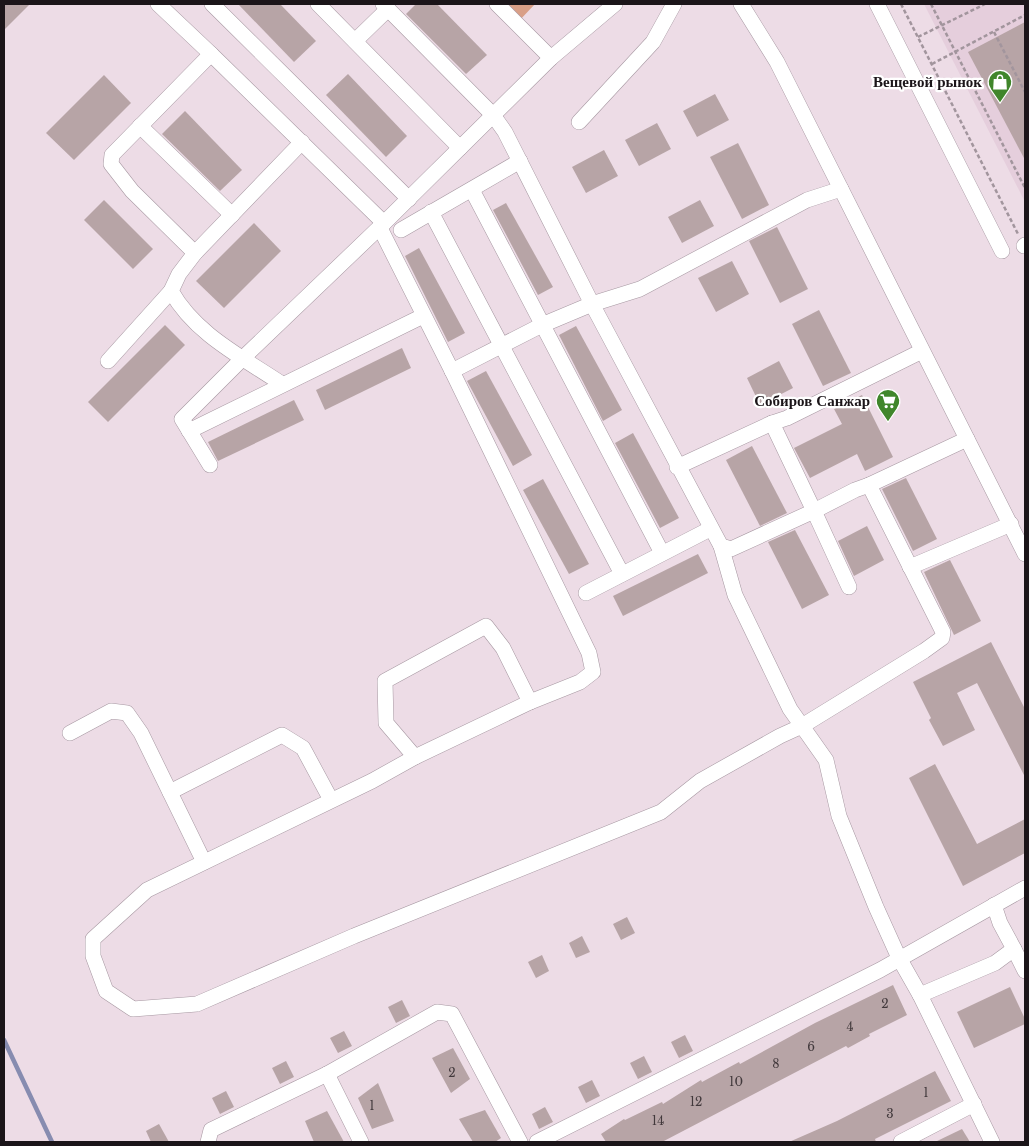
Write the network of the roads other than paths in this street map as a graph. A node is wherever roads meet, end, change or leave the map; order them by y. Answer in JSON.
{"nodes":[{"id":1,"x":158,"y":4,"type":"edge"},
{"id":2,"x":212,"y":4,"type":"edge"},
{"id":3,"x":318,"y":4,"type":"edge"},
{"id":4,"x":497,"y":4,"type":"edge"},
{"id":5,"x":615,"y":4,"type":"edge"},
{"id":6,"x":674,"y":4,"type":"edge"},
{"id":7,"x":741,"y":4,"type":"edge"},
{"id":8,"x":754,"y":4,"type":"edge"},
{"id":9,"x":877,"y":4,"type":"edge"},
{"id":10,"x":386,"y":6,"type":"edge"},
{"id":11,"x":355,"y":41,"type":"junction"},
{"id":12,"x":211,"y":54,"type":"junction"},
{"id":13,"x":551,"y":58,"type":"junction"},
{"id":14,"x":777,"y":62,"type":"junction"},
{"id":15,"x":493,"y":115,"type":"junction"},
{"id":16,"x":578,"y":122,"type":"dead end"},
{"id":17,"x":140,"y":126,"type":"junction"},
{"id":18,"x":302,"y":142,"type":"junction"},
{"id":19,"x":460,"y":148,"type":"junction"},
{"id":20,"x":520,"y":161,"type":"junction"},
{"id":21,"x":841,"y":188,"type":"junction"},
{"id":22,"x":472,"y":190,"type":"junction"},
{"id":23,"x":409,"y":199,"type":"junction"},
{"id":24,"x":431,"y":212,"type":"junction"},
{"id":25,"x":232,"y":215,"type":"junction"},
{"id":26,"x":382,"y":226,"type":"junction"},
{"id":27,"x":401,"y":230,"type":"dead end"},
{"id":28,"x":1002,"y":251,"type":"dead end"},
{"id":29,"x":195,"y":253,"type":"junction"},
{"id":30,"x":171,"y":291,"type":"junction"},
{"id":31,"x":592,"y":304,"type":"junction"},
{"id":32,"x":423,"y":316,"type":"junction"},
{"id":33,"x":542,"y":325,"type":"junction"},
{"id":34,"x":502,"y":346,"type":"junction"},
{"id":35,"x":922,"y":350,"type":"junction"},
{"id":36,"x":243,"y":358,"type":"junction"},
{"id":37,"x":108,"y":361,"type":"dead end"},
{"id":38,"x":452,"y":371,"type":"junction"},
{"id":39,"x":282,"y":384,"type":"junction"},
{"id":40,"x":772,"y":423,"type":"junction"},
{"id":41,"x":189,"y":430,"type":"junction"},
{"id":42,"x":967,"y":439,"type":"junction"},
{"id":43,"x":210,"y":465,"type":"dead end"},
{"id":44,"x":678,"y":468,"type":"junction"},
{"id":45,"x":868,"y":485,"type":"junction"},
{"id":46,"x":814,"y":511,"type":"junction"},
{"id":47,"x":1011,"y":524,"type":"junction"},
{"id":48,"x":710,"y":529,"type":"junction"},
{"id":49,"x":721,"y":546,"type":"junction"},
{"id":50,"x":662,"y":553,"type":"junction"},
{"id":51,"x":1025,"y":554,"type":"edge"},
{"id":52,"x":910,"y":567,"type":"junction"},
{"id":53,"x":622,"y":574,"type":"junction"},
{"id":54,"x":850,"y":587,"type":"dead end"},
{"id":55,"x":586,"y":593,"type":"dead end"},
{"id":56,"x":530,"y":702,"type":"junction"},
{"id":57,"x":802,"y":726,"type":"junction"},
{"id":58,"x":70,"y":733,"type":"dead end"},
{"id":59,"x":415,"y":757,"type":"junction"},
{"id":60,"x":170,"y":792,"type":"junction"},
{"id":61,"x":331,"y":800,"type":"junction"},
{"id":62,"x":204,"y":862,"type":"junction"},
{"id":63,"x":1025,"y":888,"type":"edge"},
{"id":64,"x":994,"y":905,"type":"junction"},
{"id":65,"x":1014,"y":948,"type":"junction"},
{"id":66,"x":899,"y":958,"type":"junction"},
{"id":67,"x":1025,"y":971,"type":"edge"},
{"id":68,"x":920,"y":995,"type":"junction"},
{"id":69,"x":327,"y":1074,"type":"junction"},
{"id":70,"x":974,"y":1104,"type":"junction"},
{"id":71,"x":209,"y":1136,"type":"edge"},
{"id":72,"x":362,"y":1142,"type":"edge"},
{"id":73,"x":520,"y":1142,"type":"edge"},
{"id":74,"x":537,"y":1142,"type":"edge"},
{"id":75,"x":902,"y":1142,"type":"edge"},
{"id":76,"x":992,"y":1142,"type":"edge"}],
"edges":[{"from":1,"to":12,"type":"street"},
{"from":2,"to":23,"type":"street"},
{"from":3,"to":11,"type":"street"},
{"from":4,"to":13,"type":"street"},
{"from":5,"to":13,"type":"street"},
{"from":6,"to":16,"type":"street"},
{"from":7,"to":14,"type":"street"},
{"from":8,"to":14,"type":"street"},
{"from":9,"to":28,"type":"street"},
{"from":10,"to":11,"type":"street"},
{"from":10,"to":15,"type":"street"},
{"from":11,"to":19,"type":"street"},
{"from":12,"to":17,"type":"street"},
{"from":12,"to":18,"type":"street"},
{"from":13,"to":15,"type":"street"},
{"from":14,"to":21,"type":"street"},
{"from":15,"to":19,"type":"street"},
{"from":15,"to":20,"type":"street"},
{"from":17,"to":25,"type":"street"},
{"from":17,"to":29,"type":"street"},
{"from":18,"to":25,"type":"street"},
{"from":18,"to":26,"type":"street"},
{"from":19,"to":23,"type":"street"},
{"from":20,"to":22,"type":"street"},
{"from":20,"to":31,"type":"street"},
{"from":21,"to":31,"type":"street"},
{"from":21,"to":35,"type":"street"},
{"from":22,"to":24,"type":"street"},
{"from":22,"to":33,"type":"street"},
{"from":23,"to":26,"type":"street"},
{"from":24,"to":27,"type":"street"},
{"from":24,"to":34,"type":"street"},
{"from":25,"to":29,"type":"street"},
{"from":26,"to":32,"type":"street"},
{"from":26,"to":36,"type":"street"},
{"from":29,"to":30,"type":"street"},
{"from":30,"to":36,"type":"street"},
{"from":30,"to":37,"type":"street"},
{"from":31,"to":33,"type":"street"},
{"from":31,"to":44,"type":"street"},
{"from":32,"to":38,"type":"street"},
{"from":32,"to":39,"type":"street"},
{"from":33,"to":34,"type":"street"},
{"from":33,"to":50,"type":"street"},
{"from":34,"to":38,"type":"street"},
{"from":34,"to":53,"type":"street"},
{"from":35,"to":40,"type":"street"},
{"from":35,"to":42,"type":"street"},
{"from":36,"to":39,"type":"street"},
{"from":36,"to":41,"type":"street"},
{"from":38,"to":56,"type":"street"},
{"from":39,"to":41,"type":"street"},
{"from":40,"to":44,"type":"street"},
{"from":40,"to":46,"type":"street"},
{"from":41,"to":43,"type":"street"},
{"from":42,"to":45,"type":"street"},
{"from":42,"to":47,"type":"street"},
{"from":44,"to":48,"type":"street"},
{"from":45,"to":46,"type":"street"},
{"from":45,"to":52,"type":"street"},
{"from":46,"to":49,"type":"street"},
{"from":46,"to":54,"type":"street"},
{"from":47,"to":51,"type":"street"},
{"from":47,"to":52,"type":"street"},
{"from":48,"to":49,"type":"street"},
{"from":48,"to":50,"type":"street"},
{"from":49,"to":57,"type":"street"},
{"from":50,"to":53,"type":"street"},
{"from":52,"to":57,"type":"street"},
{"from":53,"to":55,"type":"street"},
{"from":56,"to":59,"type":"street"},
{"from":56,"to":59,"type":"street"},
{"from":57,"to":62,"type":"street"},
{"from":57,"to":66,"type":"street"},
{"from":58,"to":60,"type":"street"},
{"from":59,"to":61,"type":"street"},
{"from":60,"to":61,"type":"street"},
{"from":60,"to":62,"type":"street"},
{"from":61,"to":62,"type":"street"},
{"from":63,"to":64,"type":"street"},
{"from":64,"to":65,"type":"street"},
{"from":64,"to":66,"type":"street"},
{"from":65,"to":67,"type":"street"},
{"from":65,"to":68,"type":"street"},
{"from":66,"to":68,"type":"street"},
{"from":66,"to":74,"type":"street"},
{"from":68,"to":70,"type":"street"},
{"from":69,"to":71,"type":"street"},
{"from":69,"to":72,"type":"street"},
{"from":69,"to":73,"type":"street"},
{"from":70,"to":75,"type":"street"},
{"from":70,"to":76,"type":"street"}]}
